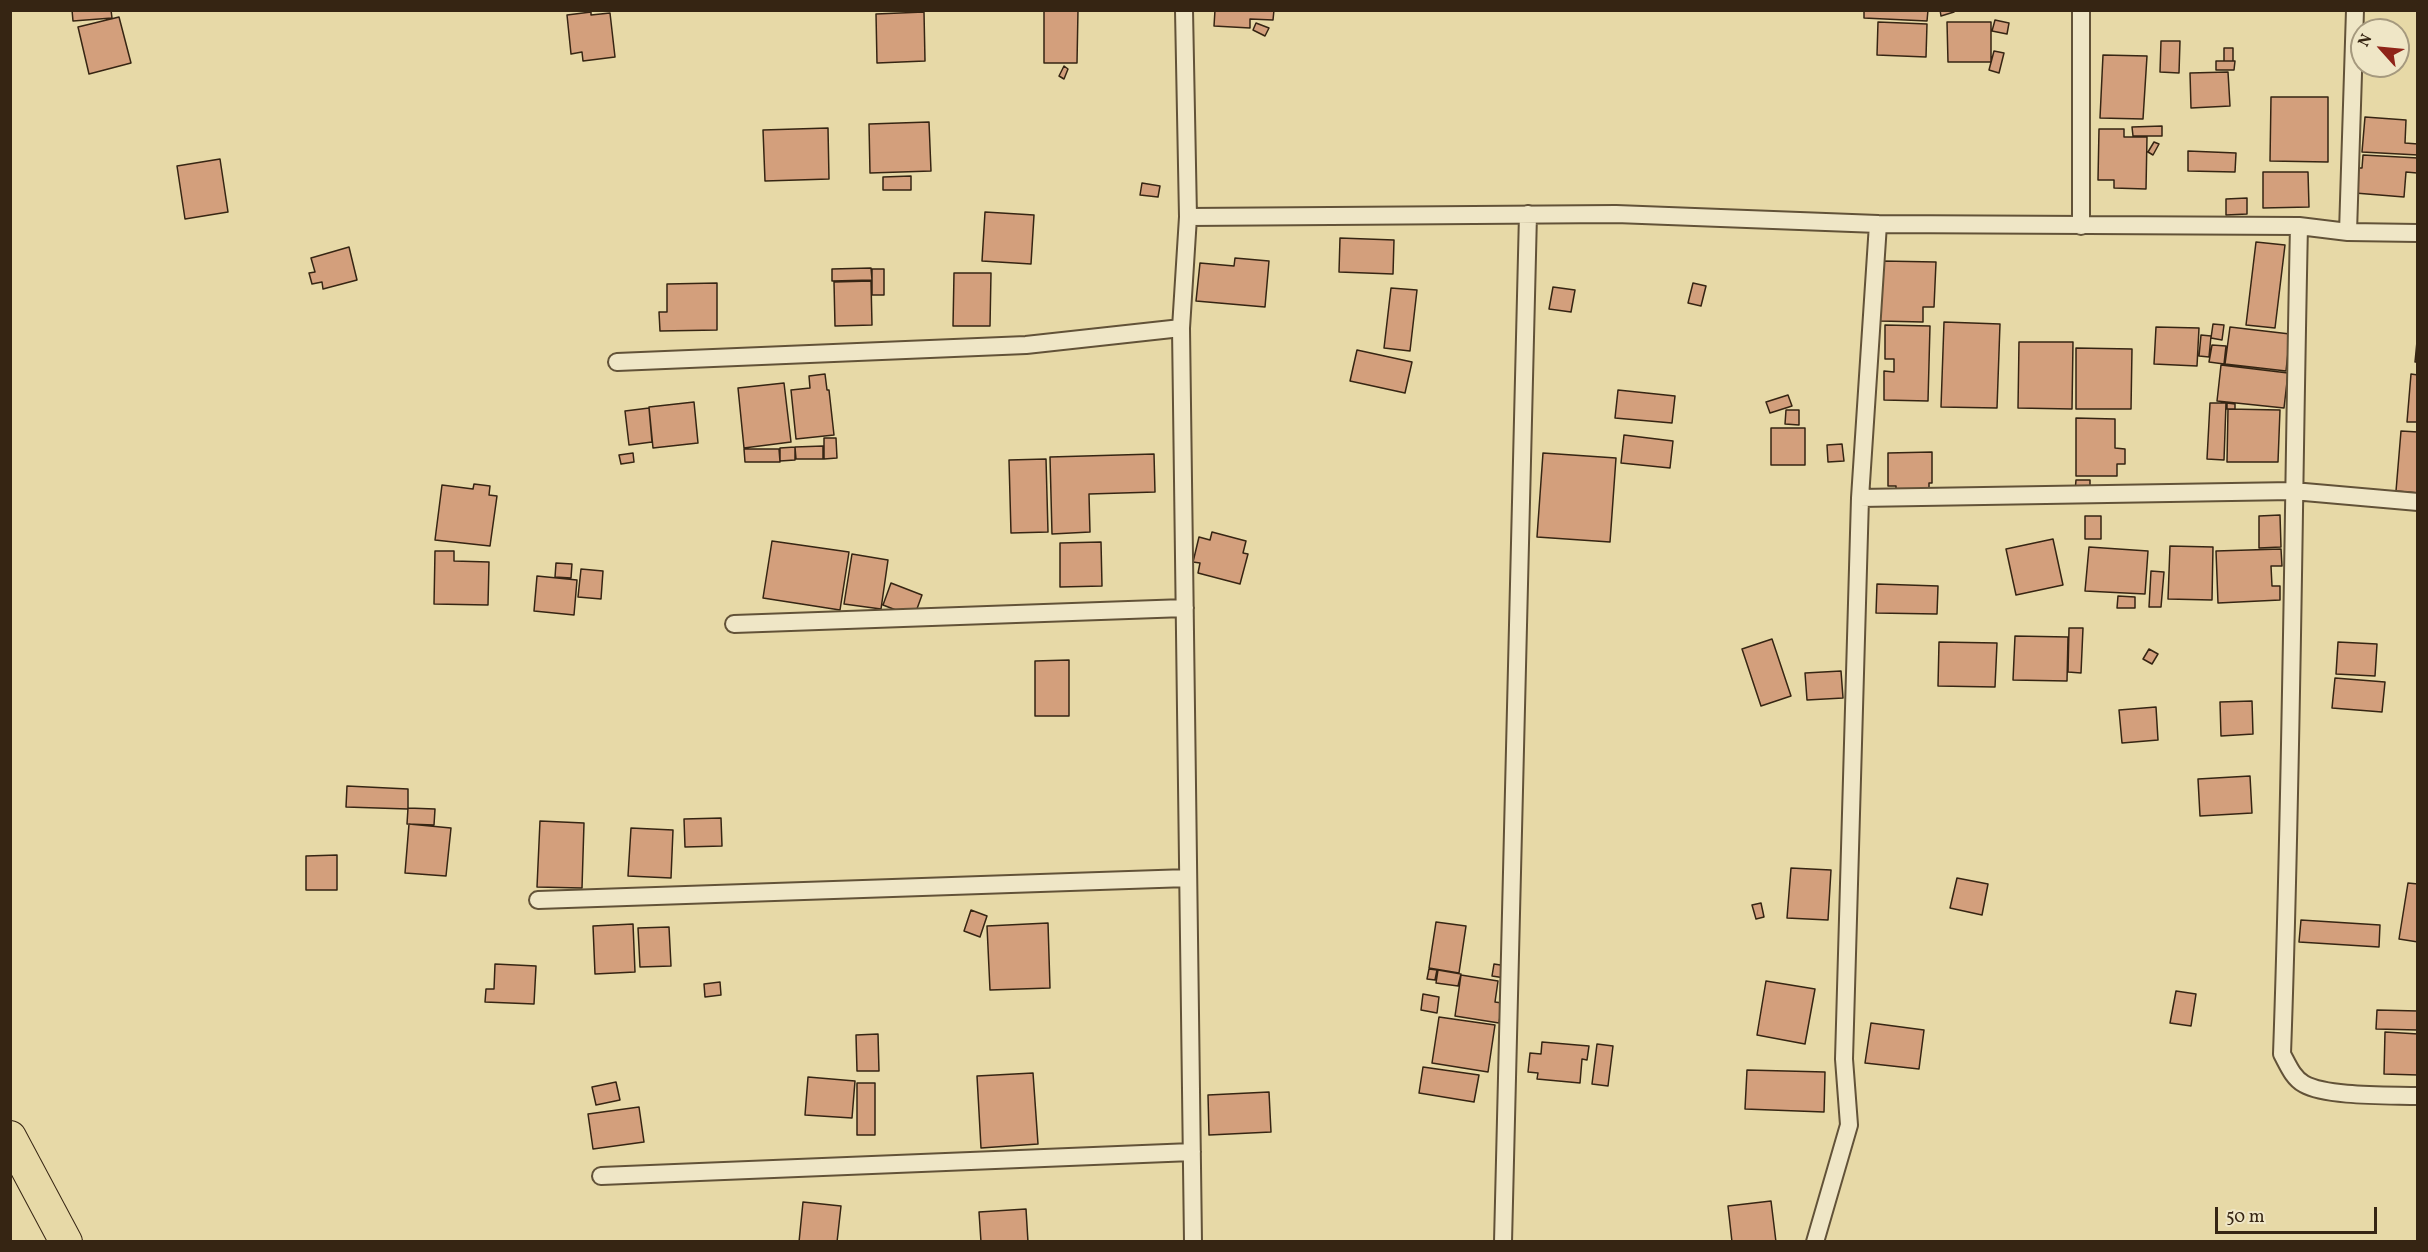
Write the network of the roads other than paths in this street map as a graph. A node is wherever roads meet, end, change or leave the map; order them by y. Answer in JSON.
{"nodes":[{"id":1,"x":1184,"y":10,"type":"edge"},
{"id":2,"x":2081,"y":10,"type":"edge"},
{"id":3,"x":2355,"y":10,"type":"edge"},
{"id":4,"x":1528,"y":214,"type":"junction"},
{"id":5,"x":1188,"y":217,"type":"junction"},
{"id":6,"x":1878,"y":224,"type":"junction"},
{"id":7,"x":2081,"y":226,"type":"junction"},
{"id":8,"x":2299,"y":226,"type":"junction"},
{"id":9,"x":2348,"y":232,"type":"junction"},
{"id":10,"x":2418,"y":233,"type":"edge"},
{"id":11,"x":1182,"y":328,"type":"junction"},
{"id":12,"x":617,"y":362,"type":"dead end"},
{"id":13,"x":2293,"y":491,"type":"junction"},
{"id":14,"x":1860,"y":498,"type":"junction"},
{"id":15,"x":2418,"y":502,"type":"edge"},
{"id":16,"x":1185,"y":608,"type":"junction"},
{"id":17,"x":734,"y":624,"type":"dead end"},
{"id":18,"x":1188,"y":878,"type":"junction"},
{"id":19,"x":538,"y":900,"type":"dead end"},
{"id":20,"x":2418,"y":1096,"type":"edge"},
{"id":21,"x":10,"y":1137,"type":"edge"},
{"id":22,"x":1192,"y":1152,"type":"junction"},
{"id":23,"x":601,"y":1176,"type":"dead end"},
{"id":24,"x":66,"y":1242,"type":"edge"},
{"id":25,"x":1193,"y":1242,"type":"edge"},
{"id":26,"x":1503,"y":1242,"type":"edge"},
{"id":27,"x":1815,"y":1242,"type":"edge"}],
"edges":[{"from":1,"to":5,"type":"street"},
{"from":2,"to":7,"type":"street"},
{"from":3,"to":9,"type":"street"},
{"from":4,"to":5,"type":"street"},
{"from":4,"to":6,"type":"street"},
{"from":4,"to":26,"type":"street"},
{"from":5,"to":11,"type":"street"},
{"from":6,"to":7,"type":"street"},
{"from":6,"to":14,"type":"street"},
{"from":7,"to":8,"type":"street"},
{"from":8,"to":9,"type":"street"},
{"from":8,"to":13,"type":"street"},
{"from":9,"to":10,"type":"street"},
{"from":11,"to":12,"type":"street"},
{"from":11,"to":16,"type":"street"},
{"from":13,"to":14,"type":"street"},
{"from":13,"to":15,"type":"street"},
{"from":13,"to":20,"type":"street"},
{"from":14,"to":27,"type":"street"},
{"from":16,"to":17,"type":"street"},
{"from":16,"to":18,"type":"street"},
{"from":18,"to":19,"type":"street"},
{"from":18,"to":22,"type":"street"},
{"from":21,"to":24,"type":"highway"},
{"from":22,"to":23,"type":"street"},
{"from":22,"to":25,"type":"street"}]}
